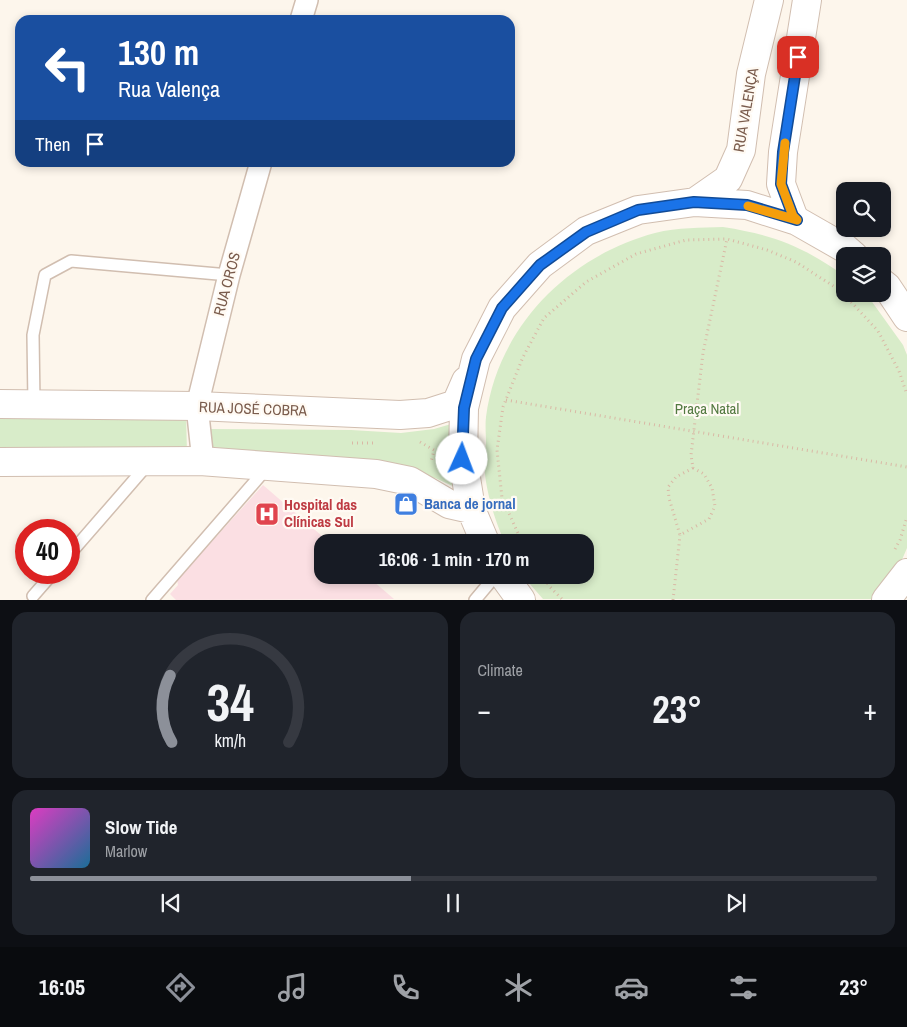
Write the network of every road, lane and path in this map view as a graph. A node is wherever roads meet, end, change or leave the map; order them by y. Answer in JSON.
{"nodes":[{"id":1,"x":307,"y":0,"type":"edge"},
{"id":2,"x":769,"y":0,"type":"edge"},
{"id":3,"x":807,"y":0,"type":"edge"},
{"id":4,"x":302,"y":15,"type":"edge"},
{"id":5,"x":260,"y":167,"type":"edge"},
{"id":6,"x":694,"y":202,"type":"junction"},
{"id":7,"x":797,"y":220,"type":"junction"},
{"id":8,"x":727,"y":239,"type":"junction"},
{"id":9,"x":844,"y":247,"type":"edge"},
{"id":10,"x":228,"y":276,"type":"junction"},
{"id":11,"x":891,"y":292,"type":"edge"},
{"id":12,"x":907,"y":317,"type":"edge"},
{"id":13,"x":476,"y":359,"type":"junction"},
{"id":14,"x":907,"y":395,"type":"edge"},
{"id":15,"x":506,"y":400,"type":"junction"},
{"id":16,"x":0,"y":404,"type":"edge"},
{"id":17,"x":34,"y":404,"type":"junction"},
{"id":18,"x":197,"y":406,"type":"junction"},
{"id":19,"x":695,"y":431,"type":"junction"},
{"id":20,"x":151,"y":461,"type":"junction"},
{"id":21,"x":200,"y":461,"type":"junction"},
{"id":22,"x":0,"y":462,"type":"edge"},
{"id":23,"x":268,"y":466,"type":"junction"},
{"id":24,"x":907,"y":467,"type":"edge"},
{"id":25,"x":693,"y":468,"type":"junction"},
{"id":26,"x":471,"y":509,"type":"junction"},
{"id":27,"x":482,"y":534,"type":"edge"},
{"id":28,"x":518,"y":534,"type":"edge"},
{"id":29,"x":680,"y":535,"type":"junction"},
{"id":30,"x":80,"y":542,"type":"edge"},
{"id":31,"x":907,"y":573,"type":"edge"},
{"id":32,"x":44,"y":584,"type":"edge"},
{"id":33,"x":488,"y":584,"type":"edge"},
{"id":34,"x":509,"y":584,"type":"edge"},
{"id":35,"x":548,"y":584,"type":"edge"},
{"id":36,"x":33,"y":596,"type":"dead end"},
{"id":37,"x":152,"y":600,"type":"edge"},
{"id":38,"x":475,"y":600,"type":"edge"},
{"id":39,"x":521,"y":600,"type":"edge"},
{"id":40,"x":563,"y":600,"type":"edge"},
{"id":41,"x":673,"y":600,"type":"edge"},
{"id":42,"x":886,"y":600,"type":"edge"}],
"edges":[{"from":1,"to":4,"type":"street"},
{"from":2,"to":6,"type":"street","name":"RUA VALENÇA"},
{"from":3,"to":7,"type":"street"},
{"from":5,"to":10,"type":"street","name":"RUA OROS"},
{"from":6,"to":7,"type":"street"},
{"from":6,"to":13,"type":"street"},
{"from":7,"to":9,"type":"street"},
{"from":8,"to":14,"type":"path"},
{"from":8,"to":15,"type":"path"},
{"from":8,"to":19,"type":"path"},
{"from":10,"to":17,"type":"lane"},
{"from":10,"to":18,"type":"street","name":"RUA OROS"},
{"from":11,"to":12,"type":"street"},
{"from":13,"to":18,"type":"street","name":"RUA JOSÉ COBRA"},
{"from":13,"to":26,"type":"street"},
{"from":15,"to":19,"type":"path"},
{"from":15,"to":28,"type":"path"},
{"from":16,"to":17,"type":"street","name":"RUA JOSÉ COBRA"},
{"from":17,"to":18,"type":"street","name":"RUA JOSÉ COBRA"},
{"from":18,"to":21,"type":"street","name":"RUA OROS"},
{"from":19,"to":24,"type":"path"},
{"from":19,"to":25,"type":"path"},
{"from":20,"to":21,"type":"street"},
{"from":20,"to":22,"type":"street"},
{"from":20,"to":30,"type":"lane"},
{"from":21,"to":23,"type":"street"},
{"from":23,"to":26,"type":"street"},
{"from":23,"to":37,"type":"lane"},
{"from":25,"to":29,"type":"path"},
{"from":25,"to":29,"type":"path"},
{"from":26,"to":27,"type":"street"},
{"from":29,"to":41,"type":"path"},
{"from":31,"to":42,"type":"street"},
{"from":32,"to":36,"type":"lane"},
{"from":33,"to":38,"type":"lane"},
{"from":34,"to":39,"type":"street"},
{"from":35,"to":40,"type":"path"}]}
